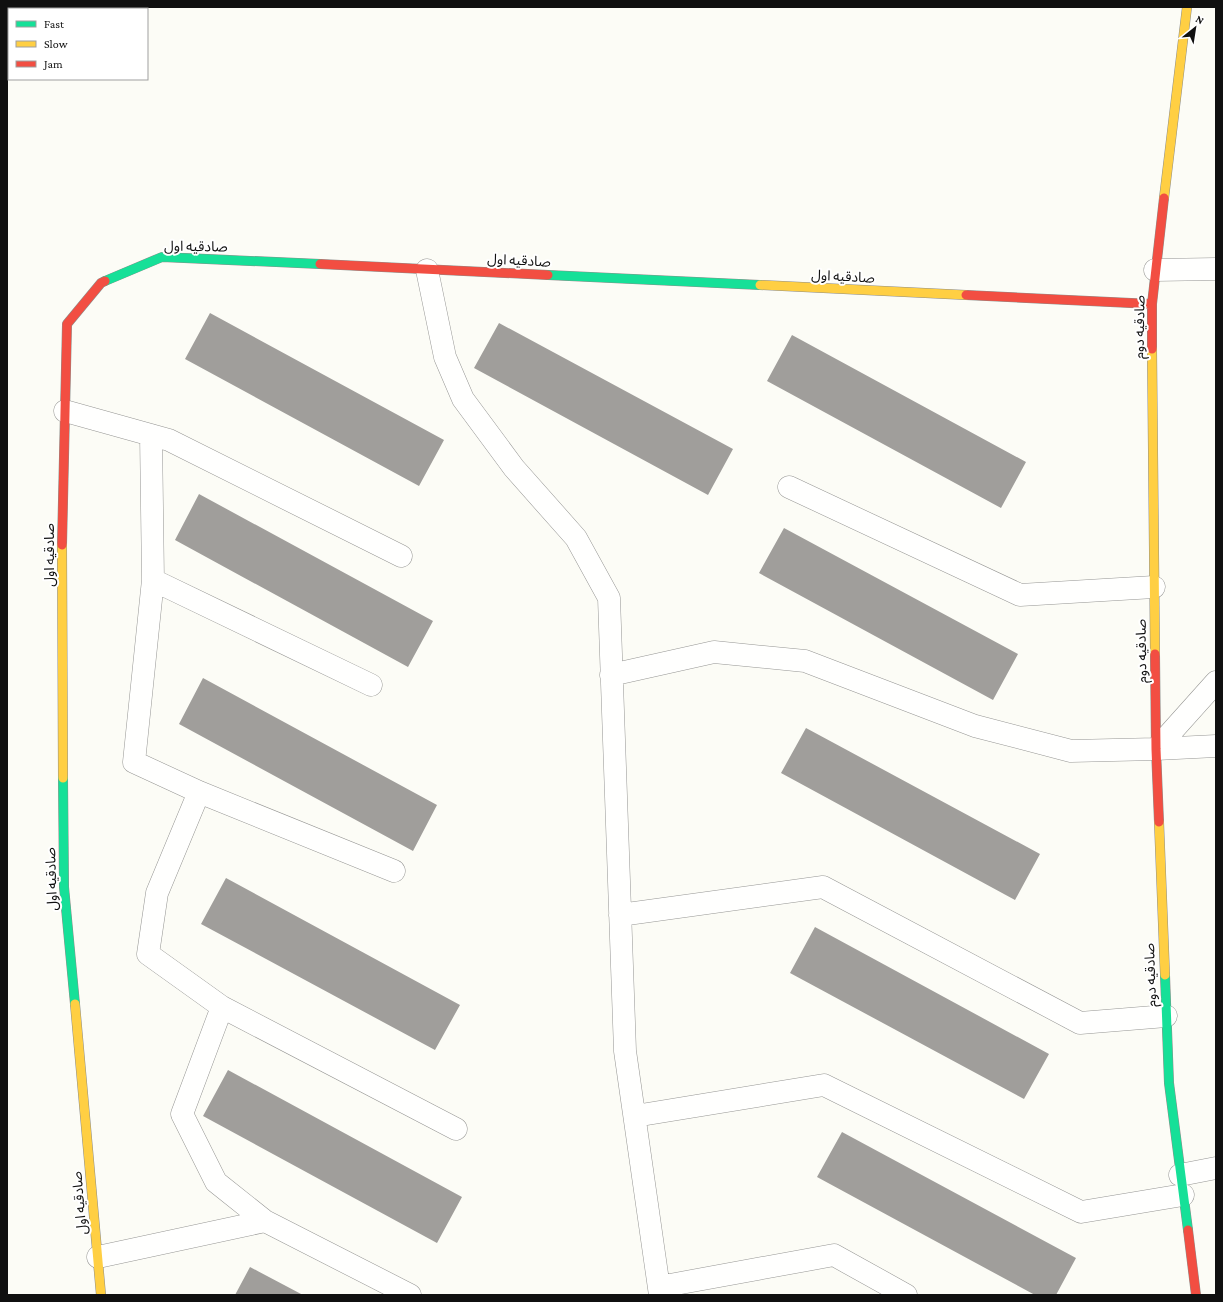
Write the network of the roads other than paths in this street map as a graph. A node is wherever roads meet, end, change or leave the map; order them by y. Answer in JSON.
{"nodes":[{"id":1,"x":1187,"y":7,"type":"edge"},
{"id":2,"x":1216,"y":269,"type":"edge"},
{"id":3,"x":426,"y":270,"type":"junction"},
{"id":4,"x":1155,"y":270,"type":"junction"},
{"id":5,"x":1152,"y":304,"type":"junction"},
{"id":6,"x":65,"y":411,"type":"junction"},
{"id":7,"x":151,"y":435,"type":"junction"},
{"id":8,"x":789,"y":487,"type":"dead end"},
{"id":9,"x":401,"y":556,"type":"dead end"},
{"id":10,"x":153,"y":580,"type":"junction"},
{"id":11,"x":1154,"y":587,"type":"junction"},
{"id":12,"x":611,"y":675,"type":"junction"},
{"id":13,"x":1216,"y":682,"type":"edge"},
{"id":14,"x":370,"y":685,"type":"dead end"},
{"id":15,"x":1216,"y":746,"type":"edge"},
{"id":16,"x":1156,"y":749,"type":"junction"},
{"id":17,"x":199,"y":792,"type":"junction"},
{"id":18,"x":394,"y":871,"type":"dead end"},
{"id":19,"x":620,"y":915,"type":"junction"},
{"id":20,"x":222,"y":1007,"type":"junction"},
{"id":21,"x":1166,"y":1016,"type":"junction"},
{"id":22,"x":635,"y":1116,"type":"junction"},
{"id":23,"x":456,"y":1129,"type":"dead end"},
{"id":24,"x":1216,"y":1168,"type":"edge"},
{"id":25,"x":1182,"y":1185,"type":"junction"},
{"id":26,"x":265,"y":1221,"type":"junction"},
{"id":27,"x":98,"y":1258,"type":"junction"},
{"id":28,"x":660,"y":1291,"type":"edge"},
{"id":29,"x":101,"y":1295,"type":"edge"},
{"id":30,"x":410,"y":1295,"type":"edge"},
{"id":31,"x":906,"y":1295,"type":"edge"},
{"id":32,"x":1196,"y":1295,"type":"edge"}],
"edges":[{"from":1,"to":4,"type":"street","name":"صادقیه دوم"},
{"from":2,"to":4,"type":"street"},
{"from":3,"to":5,"type":"street","name":"صادقیه اول"},
{"from":3,"to":6,"type":"street","name":"صادقیه اول"},
{"from":3,"to":12,"type":"street"},
{"from":4,"to":5,"type":"street","name":"صادقیه دوم"},
{"from":5,"to":11,"type":"street","name":"صادقیه دوم"},
{"from":6,"to":7,"type":"street"},
{"from":6,"to":27,"type":"street","name":"صادقیه اول"},
{"from":7,"to":9,"type":"street"},
{"from":7,"to":10,"type":"street"},
{"from":8,"to":11,"type":"street"},
{"from":10,"to":14,"type":"street"},
{"from":10,"to":17,"type":"street"},
{"from":11,"to":16,"type":"street","name":"صادقیه دوم"},
{"from":12,"to":16,"type":"street"},
{"from":12,"to":19,"type":"street"},
{"from":13,"to":16,"type":"street"},
{"from":15,"to":16,"type":"street"},
{"from":16,"to":21,"type":"street","name":"صادقیه دوم"},
{"from":17,"to":18,"type":"street"},
{"from":17,"to":20,"type":"street"},
{"from":19,"to":21,"type":"street"},
{"from":19,"to":22,"type":"street"},
{"from":20,"to":23,"type":"street"},
{"from":20,"to":26,"type":"street"},
{"from":21,"to":25,"type":"street","name":"صادقیه دوم"},
{"from":22,"to":25,"type":"street"},
{"from":22,"to":28,"type":"street"},
{"from":24,"to":25,"type":"street"},
{"from":25,"to":32,"type":"street","name":"صادقیه دوم"},
{"from":26,"to":27,"type":"street"},
{"from":26,"to":30,"type":"street"},
{"from":27,"to":29,"type":"street","name":"صادقیه اول"},
{"from":28,"to":31,"type":"street"}]}
